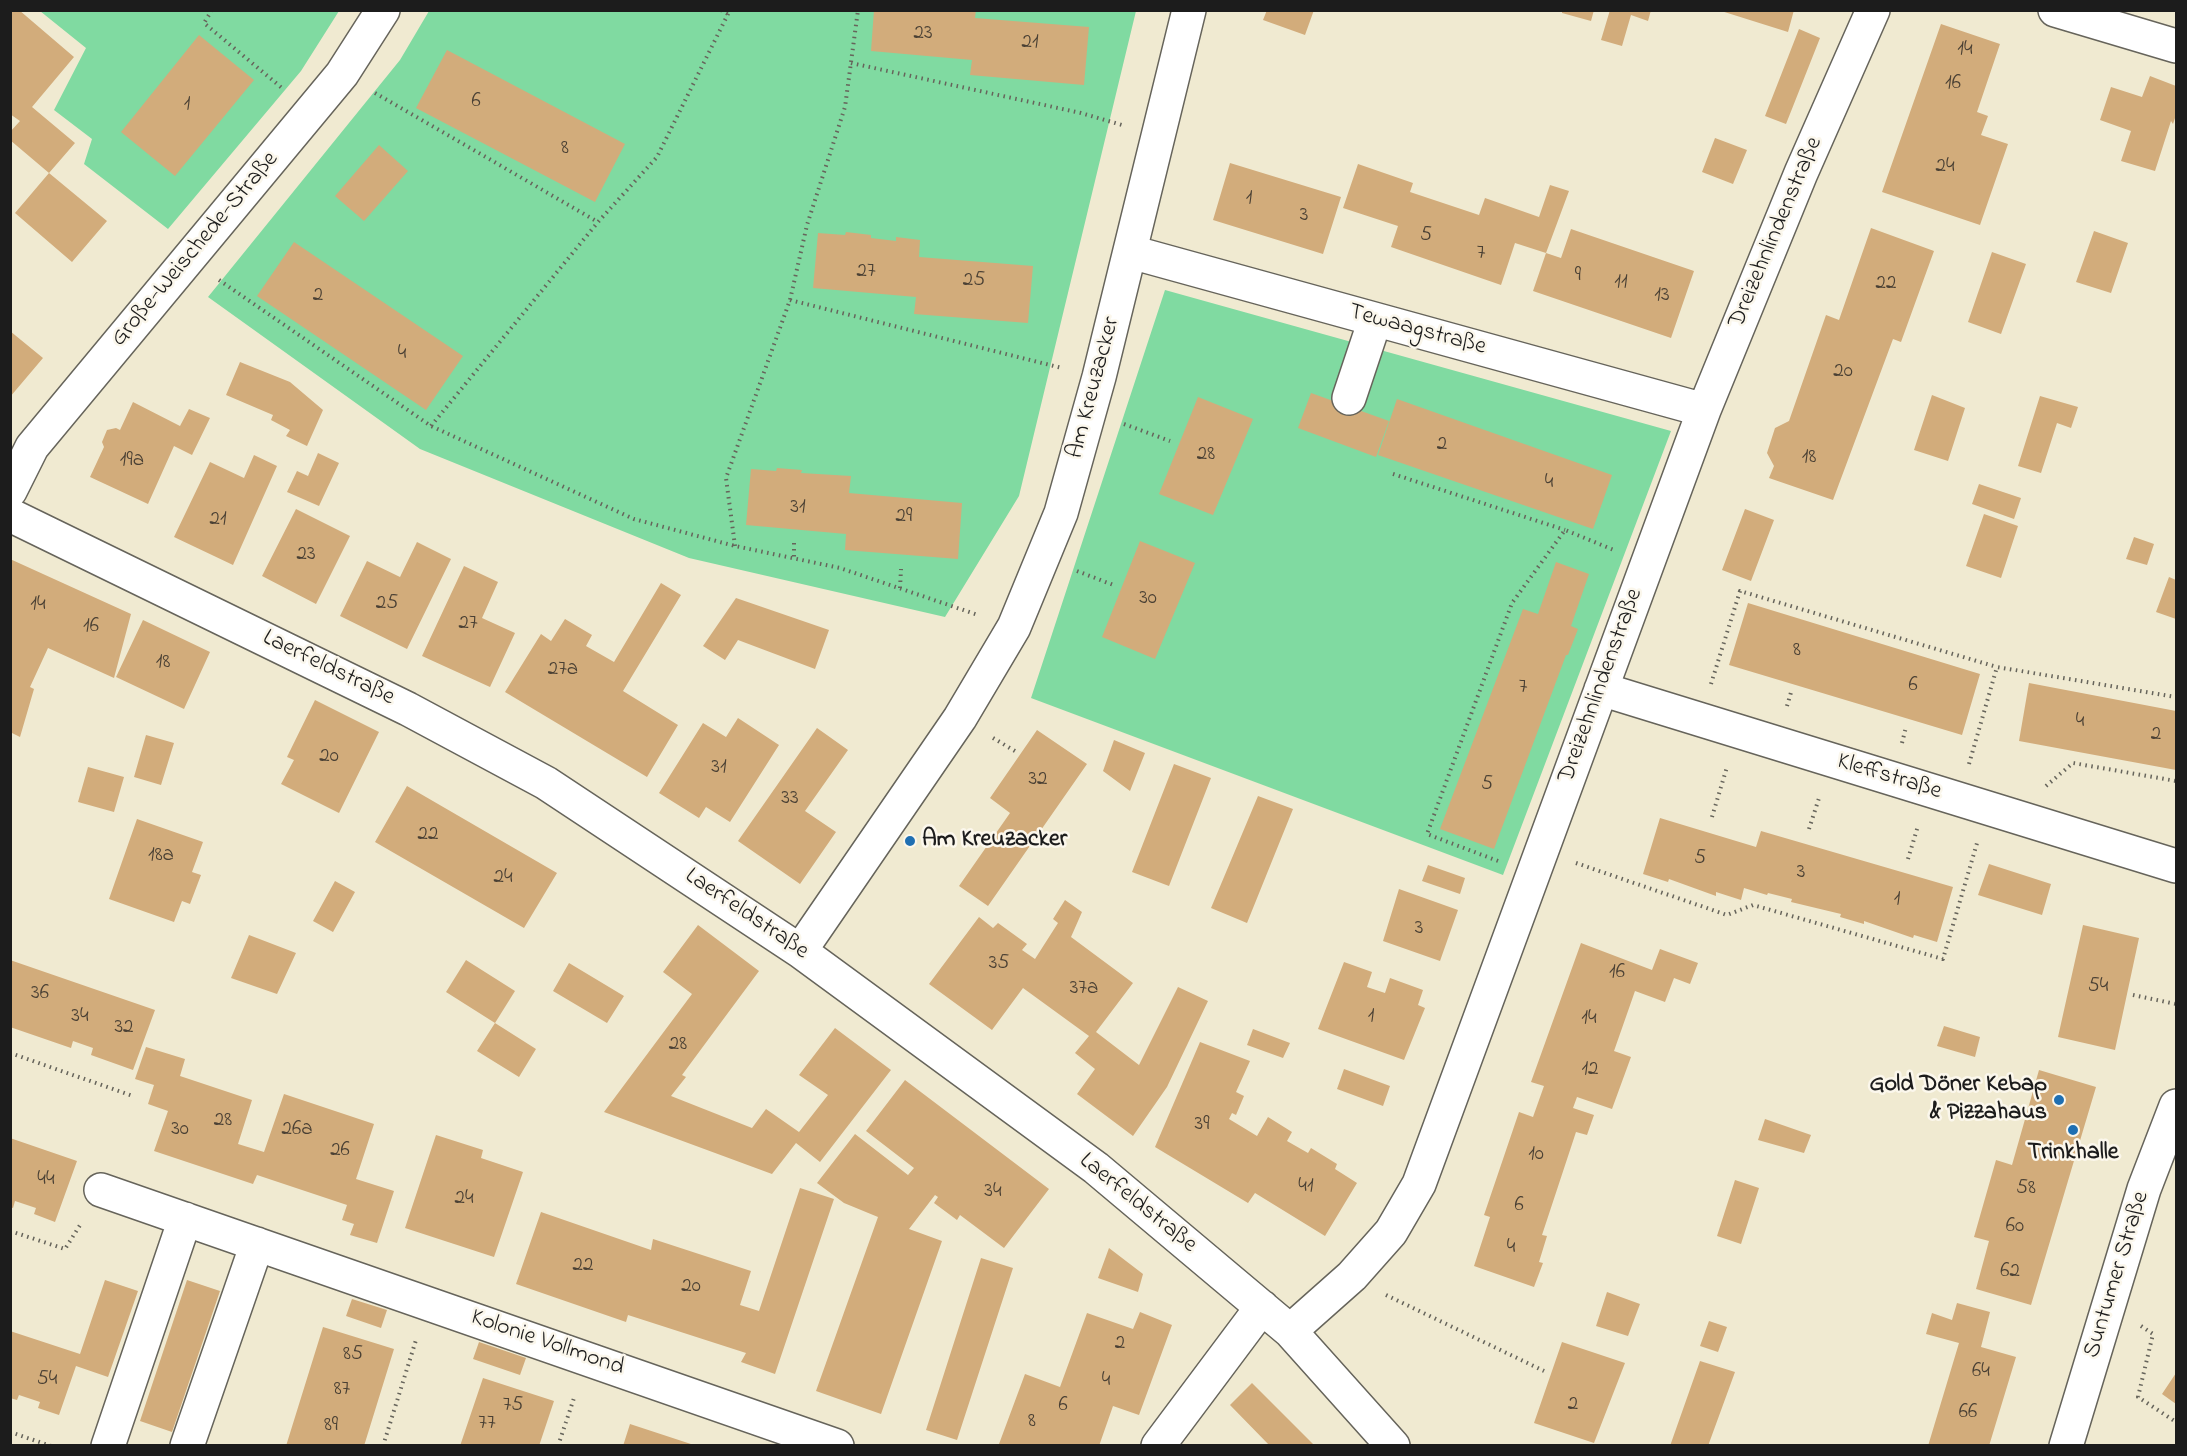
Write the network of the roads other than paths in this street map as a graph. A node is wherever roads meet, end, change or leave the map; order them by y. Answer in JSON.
{"nodes":[{"id":1,"x":383,"y":10,"type":"edge"},
{"id":2,"x":1190,"y":10,"type":"edge"},
{"id":3,"x":1873,"y":10,"type":"edge"},
{"id":4,"x":2055,"y":10,"type":"edge"},
{"id":5,"x":2176,"y":46,"type":"edge"},
{"id":6,"x":1131,"y":252,"type":"junction"},
{"id":7,"x":1375,"y":320,"type":"junction"},
{"id":8,"x":1348,"y":398,"type":"dead end"},
{"id":9,"x":1704,"y":410,"type":"junction"},
{"id":10,"x":10,"y":491,"type":"edge"},
{"id":11,"x":10,"y":515,"type":"edge"},
{"id":12,"x":1601,"y":689,"type":"junction"},
{"id":13,"x":2176,"y":867,"type":"edge"},
{"id":14,"x":800,"y":951,"type":"junction"},
{"id":15,"x":2176,"y":1106,"type":"edge"},
{"id":16,"x":101,"y":1190,"type":"road end"},
{"id":17,"x":185,"y":1219,"type":"junction"},
{"id":18,"x":256,"y":1244,"type":"junction"},
{"id":19,"x":1262,"y":1307,"type":"junction"},
{"id":20,"x":1290,"y":1331,"type":"junction"},
{"id":21,"x":108,"y":1446,"type":"edge"},
{"id":22,"x":187,"y":1446,"type":"edge"},
{"id":23,"x":837,"y":1446,"type":"edge"},
{"id":24,"x":1158,"y":1446,"type":"edge"},
{"id":25,"x":1394,"y":1446,"type":"edge"},
{"id":26,"x":2066,"y":1446,"type":"edge"}],
"edges":[{"from":1,"to":10,"type":"street","name":"Große-Weischede-Straße"},
{"from":2,"to":6,"type":"street","name":"Am Kreuzacker"},
{"from":3,"to":9,"type":"street","name":"Dreizehnlindenstraße"},
{"from":4,"to":5,"type":"street"},
{"from":6,"to":7,"type":"street","name":"Tewaagstraße"},
{"from":6,"to":14,"type":"street","name":"Am Kreuzacker"},
{"from":7,"to":8,"type":"street"},
{"from":7,"to":9,"type":"street","name":"Tewaagstraße"},
{"from":9,"to":12,"type":"street","name":"Dreizehnlindenstraße"},
{"from":11,"to":14,"type":"street","name":"Laerfeldstraße"},
{"from":12,"to":13,"type":"street","name":"Kleffstraße"},
{"from":12,"to":20,"type":"street","name":"Dreizehnlindenstraße"},
{"from":14,"to":19,"type":"street","name":"Laerfeldstraße"},
{"from":15,"to":26,"type":"street","name":"Suntumer Straße"},
{"from":16,"to":17,"type":"street","name":"Kolonie Vollmond"},
{"from":17,"to":18,"type":"street","name":"Kolonie Vollmond"},
{"from":17,"to":21,"type":"street"},
{"from":18,"to":22,"type":"street"},
{"from":18,"to":23,"type":"street","name":"Kolonie Vollmond"},
{"from":19,"to":20,"type":"street","name":"Laerfeldstraße"},
{"from":19,"to":24,"type":"street"},
{"from":20,"to":25,"type":"street","name":"Laerfeldstraße"}]}
